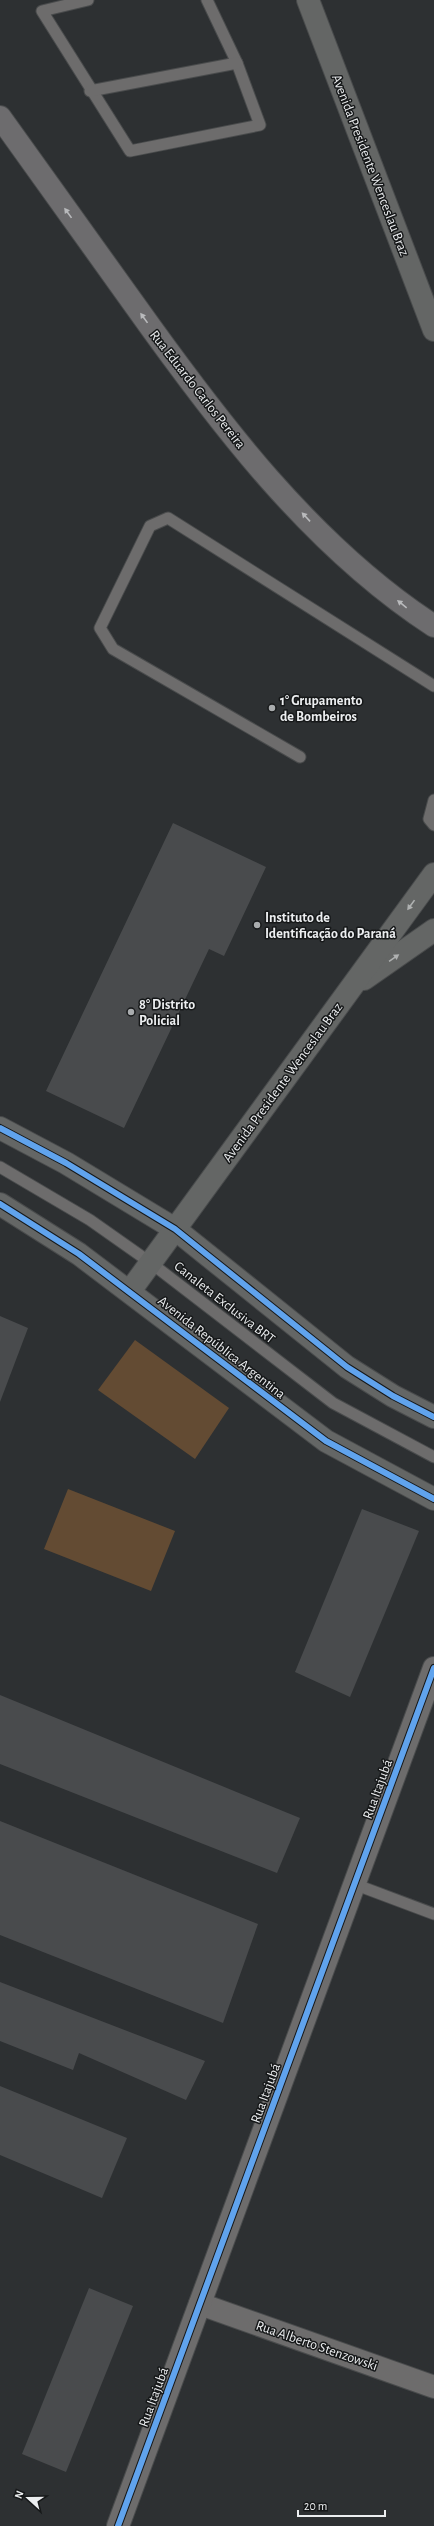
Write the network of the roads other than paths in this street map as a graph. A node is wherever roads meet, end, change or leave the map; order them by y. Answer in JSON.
{"nodes":[{"id":1,"x":88,"y":0,"type":"edge"},
{"id":2,"x":207,"y":0,"type":"edge"},
{"id":3,"x":308,"y":0,"type":"edge"},
{"id":4,"x":237,"y":63,"type":"junction"},
{"id":5,"x":90,"y":91,"type":"junction"},
{"id":6,"x":0,"y":117,"type":"edge"},
{"id":7,"x":434,"y":330,"type":"edge"},
{"id":8,"x":434,"y":626,"type":"edge"},
{"id":9,"x":434,"y":686,"type":"edge"},
{"id":10,"x":300,"y":757,"type":"dead end"},
{"id":11,"x":434,"y":800,"type":"edge"},
{"id":12,"x":434,"y":825,"type":"edge"},
{"id":13,"x":434,"y":874,"type":"edge"},
{"id":14,"x":434,"y":930,"type":"edge"},
{"id":15,"x":350,"y":989,"type":"junction"},
{"id":16,"x":0,"y":1128,"type":"edge"},
{"id":17,"x":0,"y":1167,"type":"edge"},
{"id":18,"x":0,"y":1204,"type":"edge"},
{"id":19,"x":175,"y":1229,"type":"junction"},
{"id":20,"x":151,"y":1263,"type":"junction"},
{"id":21,"x":130,"y":1291,"type":"junction"},
{"id":22,"x":434,"y":1417,"type":"edge"},
{"id":23,"x":434,"y":1457,"type":"edge"},
{"id":24,"x":434,"y":1499,"type":"edge"},
{"id":25,"x":434,"y":1668,"type":"edge"},
{"id":26,"x":354,"y":1884,"type":"junction"},
{"id":27,"x":434,"y":1914,"type":"edge"},
{"id":28,"x":200,"y":2304,"type":"junction"},
{"id":29,"x":434,"y":2387,"type":"edge"},
{"id":30,"x":118,"y":2526,"type":"edge"}],
"edges":[{"from":1,"to":5,"type":"lane"},
{"from":2,"to":4,"type":"lane"},
{"from":3,"to":7,"type":"street","name":"Avenida Presidente Wenceslau Braz"},
{"from":4,"to":5,"type":"lane"},
{"from":4,"to":5,"type":"lane"},
{"from":8,"to":6,"type":"main road","name":"Rua Eduardo Carlos Pereira","one_way":true},
{"from":9,"to":10,"type":"lane"},
{"from":11,"to":12,"type":"lane"},
{"from":13,"to":15,"type":"street","name":"Avenida Presidente Wenceslau Braz","one_way":true},
{"from":15,"to":14,"type":"street","one_way":true},
{"from":15,"to":19,"type":"street","name":"Avenida Presidente Wenceslau Braz"},
{"from":16,"to":19,"type":"street"},
{"from":17,"to":20,"type":"lane","name":"Canaleta Exclusiva BRT"},
{"from":18,"to":21,"type":"street","name":"Avenida República Argentina"},
{"from":19,"to":20,"type":"street","name":"Avenida Presidente Wenceslau Braz"},
{"from":19,"to":22,"type":"street"},
{"from":20,"to":21,"type":"street","name":"Avenida Presidente Wenceslau Braz"},
{"from":20,"to":23,"type":"lane","name":"Canaleta Exclusiva BRT"},
{"from":21,"to":24,"type":"street","name":"Avenida República Argentina"},
{"from":25,"to":26,"type":"street","name":"Rua Itajubá"},
{"from":26,"to":27,"type":"lane"},
{"from":26,"to":28,"type":"street","name":"Rua Itajubá"},
{"from":28,"to":29,"type":"street","name":"Rua Alberto Stenzowski"},
{"from":28,"to":30,"type":"street","name":"Rua Itajubá"}]}
